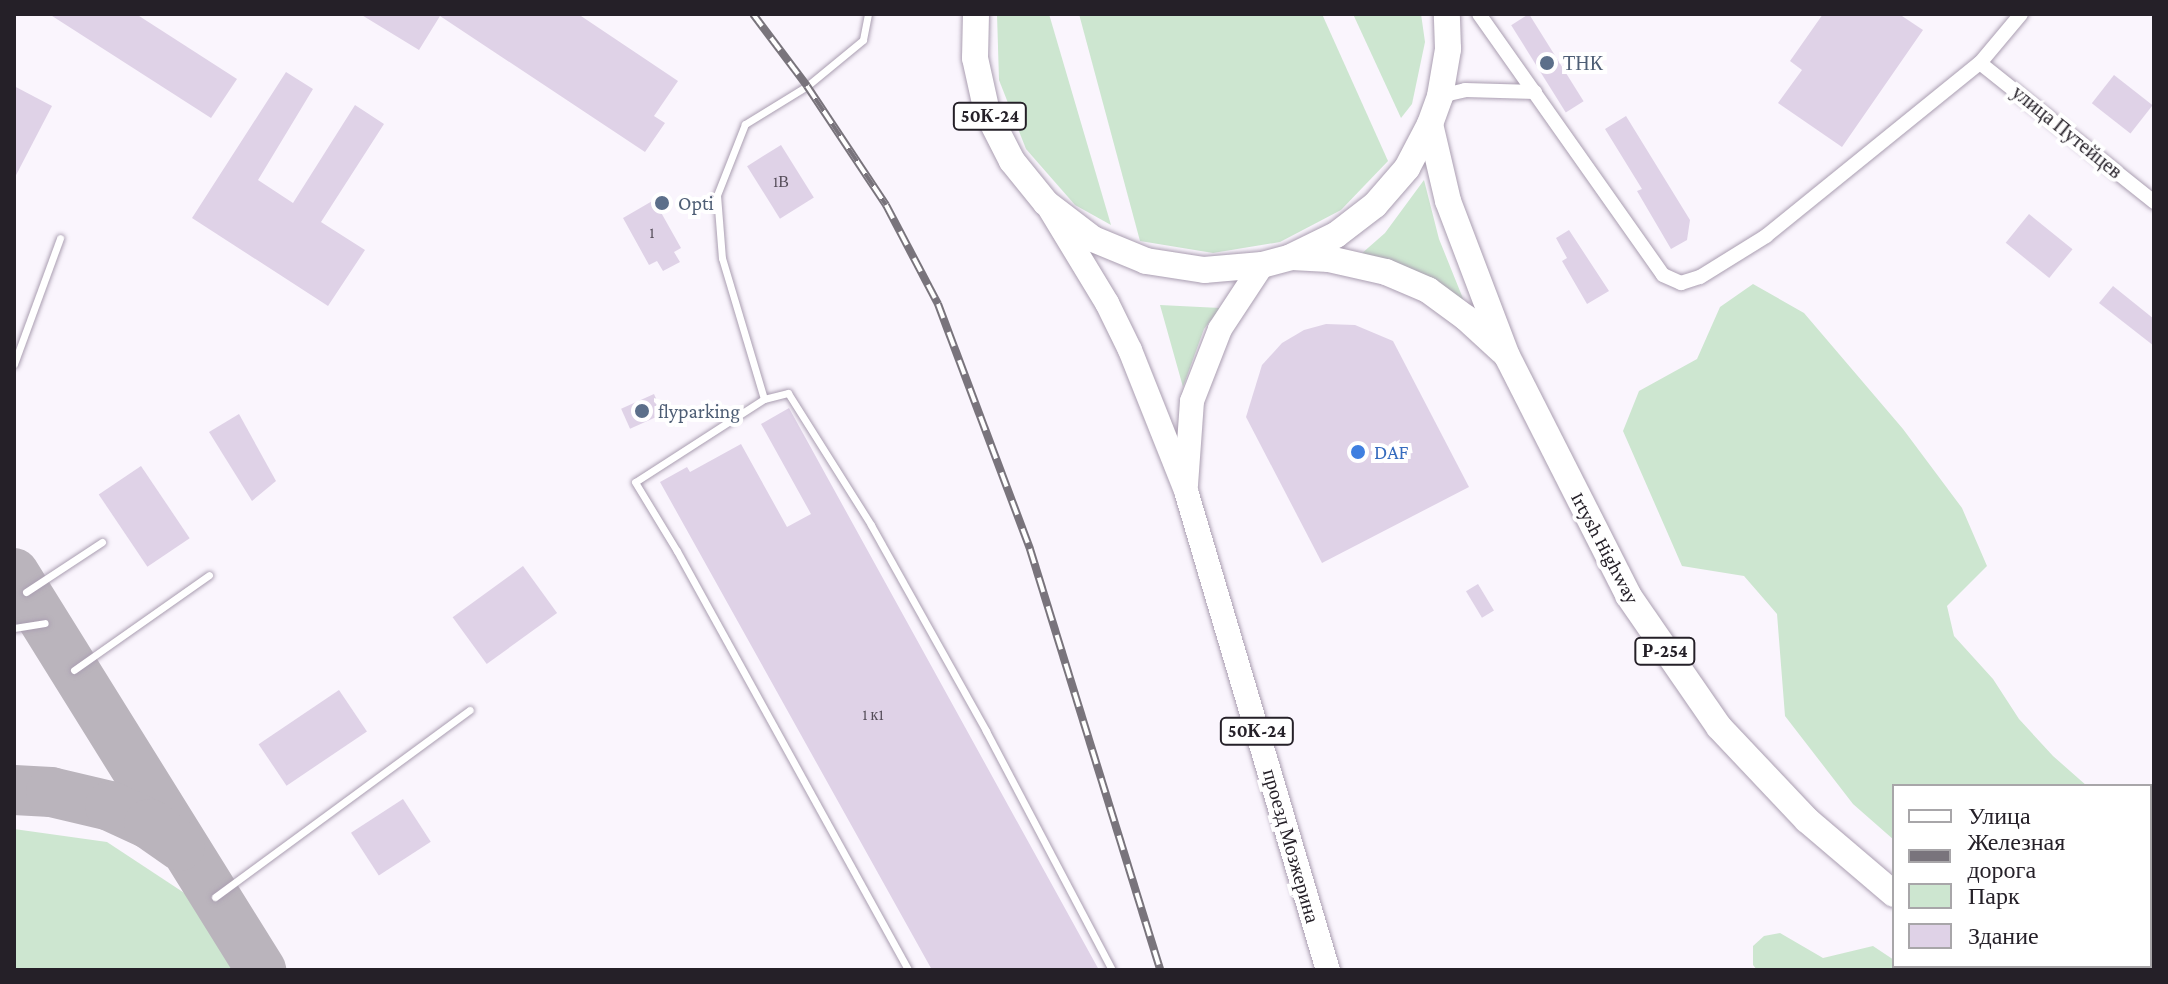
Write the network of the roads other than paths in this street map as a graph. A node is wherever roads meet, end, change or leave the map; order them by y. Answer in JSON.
{"nodes":[{"id":1,"x":868,"y":14,"type":"edge"},
{"id":2,"x":976,"y":14,"type":"edge"},
{"id":3,"x":1447,"y":14,"type":"edge"},
{"id":4,"x":1479,"y":14,"type":"edge"},
{"id":5,"x":2021,"y":14,"type":"edge"},
{"id":6,"x":1980,"y":63,"type":"junction"},
{"id":7,"x":1535,"y":92,"type":"junction"},
{"id":8,"x":1440,"y":96,"type":"junction"},
{"id":9,"x":1430,"y":124,"type":"junction"},
{"id":10,"x":2154,"y":202,"type":"edge"},
{"id":11,"x":1046,"y":203,"type":"junction"},
{"id":12,"x":60,"y":238,"type":"dead end"},
{"id":13,"x":1291,"y":257,"type":"junction"},
{"id":14,"x":1262,"y":265,"type":"junction"},
{"id":15,"x":1507,"y":356,"type":"junction"},
{"id":16,"x":14,"y":364,"type":"edge"},
{"id":17,"x":764,"y":399,"type":"junction"},
{"id":18,"x":1186,"y":491,"type":"junction"},
{"id":19,"x":102,"y":542,"type":"dead end"},
{"id":20,"x":209,"y":575,"type":"dead end"},
{"id":21,"x":26,"y":592,"type":"dead end"},
{"id":22,"x":45,"y":623,"type":"dead end"},
{"id":23,"x":14,"y":628,"type":"edge"},
{"id":24,"x":74,"y":670,"type":"dead end"},
{"id":25,"x":470,"y":710,"type":"dead end"},
{"id":26,"x":1892,"y":892,"type":"edge"},
{"id":27,"x":215,"y":897,"type":"dead end"},
{"id":28,"x":908,"y":970,"type":"edge"},
{"id":29,"x":1112,"y":970,"type":"edge"},
{"id":30,"x":1328,"y":970,"type":"edge"}],
"edges":[{"from":1,"to":17,"type":"lane"},
{"from":2,"to":11,"type":"highway","number":"50К-24"},
{"from":3,"to":8,"type":"highway"},
{"from":4,"to":7,"type":"street"},
{"from":5,"to":6,"type":"street"},
{"from":6,"to":7,"type":"street"},
{"from":6,"to":10,"type":"street","name":"улица Путейцев"},
{"from":7,"to":8,"type":"street"},
{"from":8,"to":9,"type":"highway"},
{"from":9,"to":13,"type":"highway"},
{"from":9,"to":15,"type":"highway"},
{"from":11,"to":14,"type":"highway"},
{"from":11,"to":18,"type":"main road","name":"проезд Мозжерина","number":"50К-24"},
{"from":12,"to":16,"type":"lane"},
{"from":13,"to":14,"type":"highway"},
{"from":13,"to":15,"type":"highway"},
{"from":14,"to":18,"type":"main road","name":"проезд Мозжерина","number":"50К-24"},
{"from":15,"to":26,"type":"highway","name":"Irtysh Highway","number":"Р-254"},
{"from":17,"to":28,"type":"lane"},
{"from":17,"to":29,"type":"lane"},
{"from":18,"to":30,"type":"main road","name":"проезд Мозжерина","number":"50К-24"},
{"from":19,"to":21,"type":"lane"},
{"from":20,"to":24,"type":"lane"},
{"from":22,"to":23,"type":"lane"},
{"from":25,"to":27,"type":"lane"}]}
